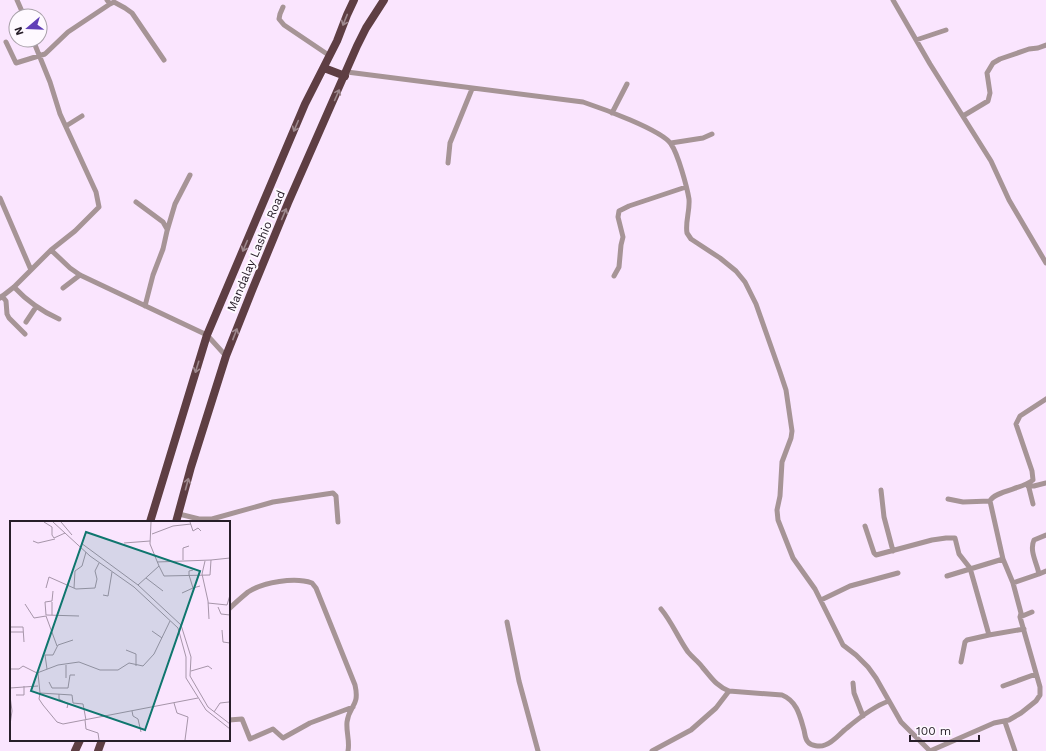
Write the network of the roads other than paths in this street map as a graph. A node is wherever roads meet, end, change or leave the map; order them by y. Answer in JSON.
{"nodes":[{"id":1,"x":354,"y":0,"type":"edge"},
{"id":2,"x":384,"y":0,"type":"edge"},
{"id":3,"x":893,"y":0,"type":"edge"},
{"id":4,"x":108,"y":2,"type":"edge"},
{"id":5,"x":284,"y":7,"type":"dead end"},
{"id":6,"x":946,"y":30,"type":"dead end"},
{"id":7,"x":916,"y":40,"type":"junction"},
{"id":8,"x":6,"y":42,"type":"dead end"},
{"id":9,"x":1046,"y":45,"type":"edge"},
{"id":10,"x":36,"y":48,"type":"edge"},
{"id":11,"x":40,"y":56,"type":"junction"},
{"id":12,"x":330,"y":56,"type":"junction"},
{"id":13,"x":164,"y":60,"type":"dead end"},
{"id":14,"x":324,"y":68,"type":"junction"},
{"id":15,"x":346,"y":74,"type":"junction"},
{"id":16,"x":627,"y":84,"type":"dead end"},
{"id":17,"x":472,"y":88,"type":"junction"},
{"id":18,"x":612,"y":113,"type":"junction"},
{"id":19,"x":82,"y":116,"type":"dead end"},
{"id":20,"x":962,"y":116,"type":"junction"},
{"id":21,"x":66,"y":126,"type":"junction"},
{"id":22,"x":712,"y":134,"type":"dead end"},
{"id":23,"x":671,"y":144,"type":"junction"},
{"id":24,"x":448,"y":163,"type":"dead end"},
{"id":25,"x":190,"y":175,"type":"dead end"},
{"id":26,"x":686,"y":187,"type":"junction"},
{"id":27,"x":0,"y":198,"type":"edge"},
{"id":28,"x":136,"y":202,"type":"dead end"},
{"id":29,"x":0,"y":213,"type":"edge"},
{"id":30,"x":7,"y":215,"type":"junction"},
{"id":31,"x":167,"y":230,"type":"junction"},
{"id":32,"x":52,"y":250,"type":"junction"},
{"id":33,"x":1046,"y":263,"type":"edge"},
{"id":34,"x":31,"y":270,"type":"junction"},
{"id":35,"x":80,"y":275,"type":"junction"},
{"id":36,"x":614,"y":276,"type":"dead end"},
{"id":37,"x":14,"y":287,"type":"junction"},
{"id":38,"x":63,"y":288,"type":"dead end"},
{"id":39,"x":1,"y":297,"type":"edge"},
{"id":40,"x":145,"y":306,"type":"junction"},
{"id":41,"x":36,"y":307,"type":"junction"},
{"id":42,"x":59,"y":320,"type":"dead end"},
{"id":43,"x":26,"y":322,"type":"dead end"},
{"id":44,"x":25,"y":334,"type":"dead end"},
{"id":45,"x":208,"y":334,"type":"junction"},
{"id":46,"x":226,"y":356,"type":"junction"},
{"id":47,"x":1046,"y":399,"type":"edge"},
{"id":48,"x":1046,"y":482,"type":"edge"},
{"id":49,"x":1028,"y":485,"type":"junction"},
{"id":50,"x":881,"y":490,"type":"dead end"},
{"id":51,"x":948,"y":499,"type":"dead end"},
{"id":52,"x":990,"y":501,"type":"junction"},
{"id":53,"x":1033,"y":504,"type":"dead end"},
{"id":54,"x":178,"y":518,"type":"edge"},
{"id":55,"x":150,"y":521,"type":"edge"},
{"id":56,"x":338,"y":522,"type":"dead end"},
{"id":57,"x":865,"y":526,"type":"dead end"},
{"id":58,"x":1046,"y":534,"type":"edge"},
{"id":59,"x":893,"y":552,"type":"junction"},
{"id":60,"x":1003,"y":559,"type":"junction"},
{"id":61,"x":970,"y":568,"type":"junction"},
{"id":62,"x":1046,"y":571,"type":"edge"},
{"id":63,"x":898,"y":573,"type":"dead end"},
{"id":64,"x":1039,"y":574,"type":"junction"},
{"id":65,"x":947,"y":576,"type":"dead end"},
{"id":66,"x":1013,"y":583,"type":"junction"},
{"id":67,"x":821,"y":600,"type":"junction"},
{"id":68,"x":230,"y":608,"type":"edge"},
{"id":69,"x":661,"y":609,"type":"dead end"},
{"id":70,"x":1032,"y":612,"type":"dead end"},
{"id":71,"x":1020,"y":617,"type":"junction"},
{"id":72,"x":507,"y":622,"type":"dead end"},
{"id":73,"x":1024,"y":629,"type":"junction"},
{"id":74,"x":989,"y":635,"type":"junction"},
{"id":75,"x":961,"y":662,"type":"dead end"},
{"id":76,"x":1036,"y":674,"type":"junction"},
{"id":77,"x":853,"y":683,"type":"dead end"},
{"id":78,"x":1002,"y":686,"type":"dead end"},
{"id":79,"x":729,"y":691,"type":"junction"},
{"id":80,"x":1046,"y":694,"type":"edge"},
{"id":81,"x":1040,"y":695,"type":"junction"},
{"id":82,"x":889,"y":701,"type":"junction"},
{"id":83,"x":353,"y":707,"type":"junction"},
{"id":84,"x":863,"y":716,"type":"junction"},
{"id":85,"x":230,"y":720,"type":"edge"},
{"id":86,"x":1005,"y":722,"type":"junction"},
{"id":87,"x":80,"y":741,"type":"edge"},
{"id":88,"x":102,"y":741,"type":"edge"},
{"id":89,"x":75,"y":751,"type":"edge"},
{"id":90,"x":98,"y":751,"type":"edge"},
{"id":91,"x":348,"y":751,"type":"edge"},
{"id":92,"x":538,"y":751,"type":"edge"},
{"id":93,"x":652,"y":751,"type":"edge"},
{"id":94,"x":930,"y":751,"type":"edge"},
{"id":95,"x":1015,"y":751,"type":"edge"}],
"edges":[{"from":1,"to":12,"type":"highway","name":"Mandalay Lashio Road","one_way":true},
{"from":2,"to":15,"type":"highway","name":"Mandalay Lashio Road"},
{"from":3,"to":7,"type":"street"},
{"from":4,"to":11,"type":"street"},
{"from":4,"to":13,"type":"street"},
{"from":5,"to":12,"type":"street"},
{"from":6,"to":7,"type":"street"},
{"from":7,"to":20,"type":"street"},
{"from":8,"to":11,"type":"street"},
{"from":9,"to":20,"type":"street"},
{"from":10,"to":11,"type":"street"},
{"from":11,"to":21,"type":"street"},
{"from":12,"to":14,"type":"highway","name":"Mandalay Lashio Road"},
{"from":14,"to":15,"type":"highway"},
{"from":14,"to":45,"type":"highway","name":"Mandalay Lashio Road","one_way":true},
{"from":15,"to":17,"type":"street"},
{"from":46,"to":15,"type":"highway","name":"Mandalay Lashio Road","one_way":true},
{"from":16,"to":18,"type":"street"},
{"from":17,"to":18,"type":"street"},
{"from":17,"to":24,"type":"street"},
{"from":18,"to":23,"type":"street"},
{"from":19,"to":21,"type":"street"},
{"from":20,"to":33,"type":"street"},
{"from":21,"to":32,"type":"street"},
{"from":22,"to":23,"type":"street"},
{"from":23,"to":26,"type":"street"},
{"from":25,"to":31,"type":"street"},
{"from":26,"to":36,"type":"street"},
{"from":26,"to":67,"type":"street"},
{"from":27,"to":30,"type":"street"},
{"from":28,"to":31,"type":"street"},
{"from":29,"to":30,"type":"street"},
{"from":30,"to":34,"type":"street"},
{"from":31,"to":40,"type":"street"},
{"from":32,"to":34,"type":"street"},
{"from":32,"to":35,"type":"street"},
{"from":34,"to":37,"type":"street"},
{"from":35,"to":38,"type":"street"},
{"from":35,"to":40,"type":"street"},
{"from":37,"to":39,"type":"street"},
{"from":37,"to":41,"type":"street"},
{"from":39,"to":44,"type":"street"},
{"from":40,"to":45,"type":"street"},
{"from":41,"to":42,"type":"street"},
{"from":41,"to":43,"type":"street"},
{"from":45,"to":46,"type":"street"},
{"from":45,"to":55,"type":"highway","name":"Mandalay Lashio Road","one_way":true},
{"from":54,"to":46,"type":"highway","name":"Mandalay Lashio Road","one_way":true},
{"from":47,"to":49,"type":"street"},
{"from":48,"to":49,"type":"street"},
{"from":49,"to":52,"type":"street"},
{"from":49,"to":53,"type":"street"},
{"from":50,"to":59,"type":"street"},
{"from":51,"to":52,"type":"street"},
{"from":52,"to":60,"type":"street"},
{"from":54,"to":56,"type":"street"},
{"from":57,"to":59,"type":"street"},
{"from":58,"to":64,"type":"street"},
{"from":59,"to":61,"type":"street"},
{"from":60,"to":61,"type":"street"},
{"from":60,"to":66,"type":"street"},
{"from":61,"to":65,"type":"street"},
{"from":61,"to":74,"type":"street"},
{"from":62,"to":64,"type":"street"},
{"from":63,"to":67,"type":"street"},
{"from":64,"to":66,"type":"street"},
{"from":66,"to":71,"type":"street"},
{"from":67,"to":82,"type":"street"},
{"from":68,"to":83,"type":"street"},
{"from":69,"to":79,"type":"street"},
{"from":70,"to":71,"type":"street"},
{"from":71,"to":73,"type":"street"},
{"from":72,"to":92,"type":"street"},
{"from":73,"to":74,"type":"street"},
{"from":73,"to":76,"type":"street"},
{"from":74,"to":75,"type":"street"},
{"from":76,"to":78,"type":"street"},
{"from":76,"to":81,"type":"street"},
{"from":77,"to":84,"type":"street"},
{"from":79,"to":84,"type":"street"},
{"from":79,"to":93,"type":"street"},
{"from":80,"to":81,"type":"street"},
{"from":81,"to":86,"type":"street"},
{"from":82,"to":84,"type":"street"},
{"from":82,"to":94,"type":"street"},
{"from":83,"to":85,"type":"street"},
{"from":83,"to":91,"type":"street"},
{"from":86,"to":94,"type":"street"},
{"from":86,"to":95,"type":"street"},
{"from":87,"to":89,"type":"highway"},
{"from":88,"to":90,"type":"highway"}]}
